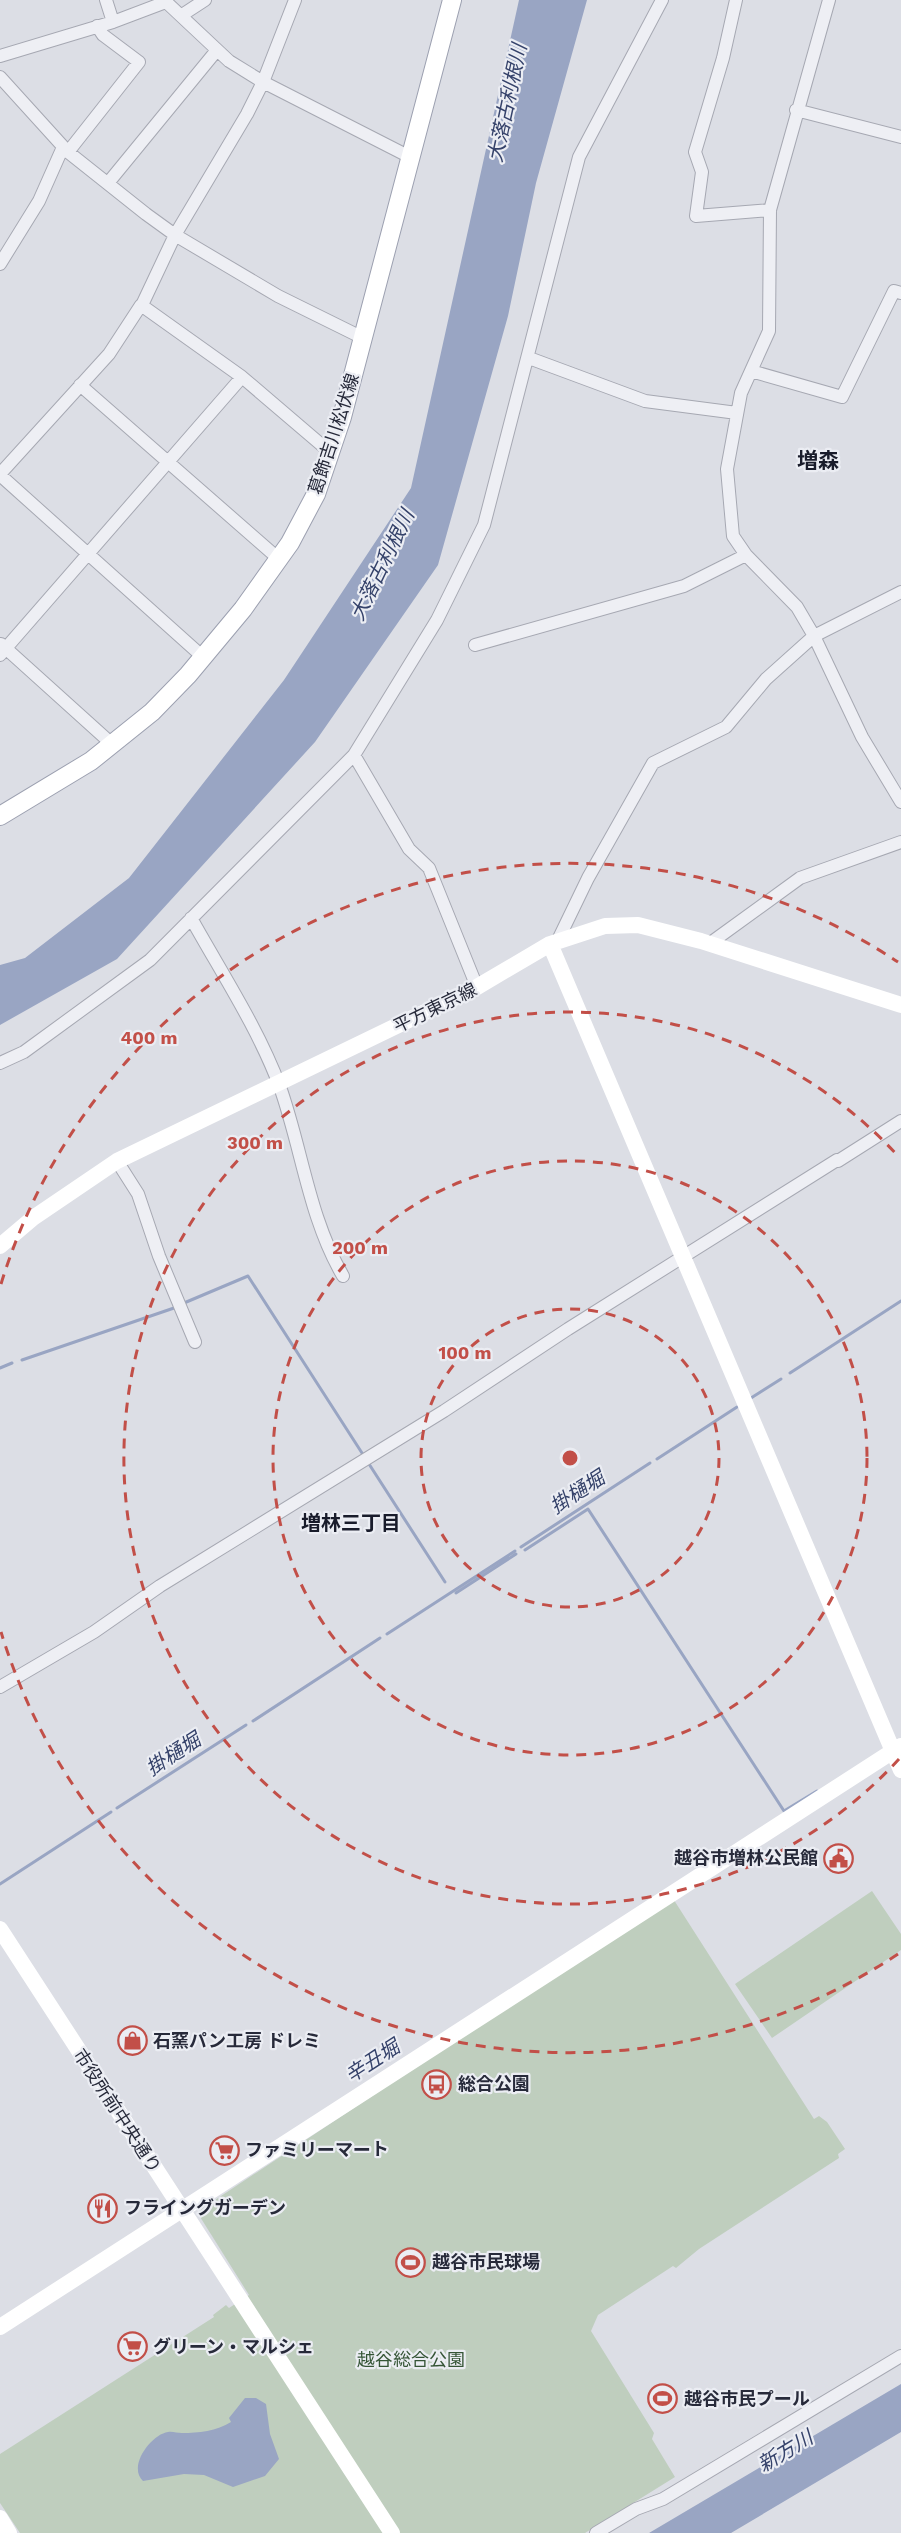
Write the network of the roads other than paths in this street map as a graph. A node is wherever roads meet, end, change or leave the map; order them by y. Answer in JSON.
{"nodes":[{"id":1,"x":106,"y":0,"type":"edge"},
{"id":2,"x":205,"y":0,"type":"edge"},
{"id":3,"x":295,"y":0,"type":"edge"},
{"id":4,"x":452,"y":0,"type":"edge"},
{"id":5,"x":663,"y":0,"type":"edge"},
{"id":6,"x":736,"y":0,"type":"edge"},
{"id":7,"x":829,"y":0,"type":"edge"},
{"id":8,"x":165,"y":1,"type":"edge"},
{"id":9,"x":182,"y":15,"type":"junction"},
{"id":10,"x":113,"y":22,"type":"junction"},
{"id":11,"x":97,"y":26,"type":"junction"},
{"id":12,"x":217,"y":50,"type":"junction"},
{"id":13,"x":0,"y":56,"type":"edge"},
{"id":14,"x":0,"y":77,"type":"edge"},
{"id":15,"x":263,"y":82,"type":"junction"},
{"id":16,"x":796,"y":110,"type":"junction"},
{"id":17,"x":901,"y":137,"type":"edge"},
{"id":18,"x":65,"y":149,"type":"junction"},
{"id":19,"x":410,"y":157,"type":"junction"},
{"id":20,"x":108,"y":183,"type":"junction"},
{"id":21,"x":770,"y":210,"type":"junction"},
{"id":22,"x":175,"y":235,"type":"junction"},
{"id":23,"x":0,"y":264,"type":"edge"},
{"id":24,"x":901,"y":293,"type":"edge"},
{"id":25,"x":141,"y":305,"type":"junction"},
{"id":26,"x":363,"y":338,"type":"junction"},
{"id":27,"x":529,"y":358,"type":"junction"},
{"id":28,"x":751,"y":371,"type":"junction"},
{"id":29,"x":242,"y":377,"type":"junction"},
{"id":30,"x":80,"y":385,"type":"junction"},
{"id":31,"x":737,"y":413,"type":"junction"},
{"id":32,"x":331,"y":453,"type":"junction"},
{"id":33,"x":167,"y":462,"type":"junction"},
{"id":34,"x":0,"y":475,"type":"edge"},
{"id":35,"x":86,"y":555,"type":"junction"},
{"id":36,"x":746,"y":555,"type":"junction"},
{"id":37,"x":280,"y":560,"type":"junction"},
{"id":38,"x":901,"y":592,"type":"edge"},
{"id":39,"x":814,"y":636,"type":"junction"},
{"id":40,"x":475,"y":645,"type":"dead end"},
{"id":41,"x":2,"y":649,"type":"edge"},
{"id":42,"x":203,"y":657,"type":"junction"},
{"id":43,"x":113,"y":745,"type":"junction"},
{"id":44,"x":354,"y":755,"type":"junction"},
{"id":45,"x":901,"y":802,"type":"edge"},
{"id":46,"x":0,"y":816,"type":"edge"},
{"id":47,"x":901,"y":842,"type":"edge"},
{"id":48,"x":190,"y":918,"type":"junction"},
{"id":49,"x":554,"y":942,"type":"junction"},
{"id":50,"x":709,"y":944,"type":"junction"},
{"id":51,"x":477,"y":987,"type":"junction"},
{"id":52,"x":901,"y":1005,"type":"edge"},
{"id":53,"x":0,"y":1063,"type":"edge"},
{"id":54,"x":279,"y":1084,"type":"junction"},
{"id":55,"x":901,"y":1121,"type":"edge"},
{"id":56,"x":117,"y":1161,"type":"junction"},
{"id":57,"x":0,"y":1246,"type":"edge"},
{"id":58,"x":685,"y":1256,"type":"junction"},
{"id":59,"x":343,"y":1276,"type":"dead end"},
{"id":60,"x":195,"y":1342,"type":"dead end"},
{"id":61,"x":0,"y":1687,"type":"edge"},
{"id":62,"x":897,"y":1749,"type":"edge"},
{"id":63,"x":901,"y":1770,"type":"edge"},
{"id":64,"x":0,"y":1929,"type":"edge"},
{"id":65,"x":181,"y":2209,"type":"junction"},
{"id":66,"x":0,"y":2327,"type":"edge"},
{"id":67,"x":901,"y":2356,"type":"edge"},
{"id":68,"x":0,"y":2518,"type":"edge"},
{"id":69,"x":9,"y":2533,"type":"edge"},
{"id":70,"x":392,"y":2533,"type":"edge"},
{"id":71,"x":596,"y":2533,"type":"edge"}],
"edges":[{"from":1,"to":10,"type":"street"},
{"from":2,"to":9,"type":"street"},
{"from":3,"to":15,"type":"street"},
{"from":4,"to":19,"type":"main road","name":"葛飾吉川松伏線"},
{"from":5,"to":27,"type":"street"},
{"from":6,"to":21,"type":"street"},
{"from":7,"to":16,"type":"street"},
{"from":8,"to":9,"type":"street"},
{"from":8,"to":10,"type":"street"},
{"from":9,"to":12,"type":"street"},
{"from":10,"to":11,"type":"street"},
{"from":11,"to":13,"type":"street"},
{"from":11,"to":18,"type":"street"},
{"from":12,"to":15,"type":"street"},
{"from":12,"to":20,"type":"street"},
{"from":14,"to":18,"type":"street"},
{"from":15,"to":19,"type":"street"},
{"from":15,"to":22,"type":"street"},
{"from":16,"to":17,"type":"street"},
{"from":16,"to":21,"type":"street"},
{"from":18,"to":20,"type":"street"},
{"from":18,"to":23,"type":"street"},
{"from":19,"to":26,"type":"main road","name":"葛飾吉川松伏線"},
{"from":20,"to":22,"type":"street"},
{"from":21,"to":28,"type":"street"},
{"from":22,"to":25,"type":"street"},
{"from":22,"to":26,"type":"street"},
{"from":24,"to":28,"type":"street"},
{"from":25,"to":29,"type":"street"},
{"from":25,"to":30,"type":"street"},
{"from":26,"to":32,"type":"main road","name":"葛飾吉川松伏線"},
{"from":27,"to":31,"type":"street"},
{"from":27,"to":44,"type":"street"},
{"from":28,"to":31,"type":"street"},
{"from":29,"to":32,"type":"street"},
{"from":29,"to":33,"type":"street"},
{"from":30,"to":33,"type":"street"},
{"from":30,"to":34,"type":"street"},
{"from":31,"to":36,"type":"street"},
{"from":32,"to":37,"type":"main road","name":"葛飾吉川松伏線"},
{"from":33,"to":35,"type":"street"},
{"from":33,"to":37,"type":"street"},
{"from":34,"to":35,"type":"street"},
{"from":35,"to":41,"type":"street"},
{"from":35,"to":42,"type":"street"},
{"from":36,"to":39,"type":"street"},
{"from":36,"to":40,"type":"street"},
{"from":37,"to":42,"type":"main road","name":"葛飾吉川松伏線"},
{"from":38,"to":39,"type":"street"},
{"from":39,"to":45,"type":"street"},
{"from":39,"to":49,"type":"street"},
{"from":41,"to":43,"type":"street"},
{"from":42,"to":43,"type":"main road","name":"葛飾吉川松伏線"},
{"from":43,"to":46,"type":"main road","name":"葛飾吉川松伏線"},
{"from":44,"to":48,"type":"street"},
{"from":44,"to":51,"type":"street"},
{"from":47,"to":50,"type":"street"},
{"from":48,"to":53,"type":"street"},
{"from":48,"to":54,"type":"street"},
{"from":49,"to":50,"type":"street","name":"平方東京線"},
{"from":49,"to":51,"type":"street","name":"平方東京線"},
{"from":49,"to":58,"type":"street"},
{"from":50,"to":52,"type":"street","name":"平方東京線"},
{"from":51,"to":54,"type":"street","name":"平方東京線"},
{"from":54,"to":56,"type":"street","name":"平方東京線"},
{"from":54,"to":59,"type":"street"},
{"from":55,"to":58,"type":"street"},
{"from":56,"to":57,"type":"street","name":"平方東京線"},
{"from":56,"to":60,"type":"street"},
{"from":58,"to":61,"type":"street"},
{"from":58,"to":62,"type":"street"},
{"from":62,"to":63,"type":"street"},
{"from":62,"to":65,"type":"street"},
{"from":64,"to":65,"type":"street","name":"市役所前中央通り"},
{"from":65,"to":66,"type":"street"},
{"from":65,"to":70,"type":"street","name":"市役所前中央通り"},
{"from":67,"to":71,"type":"street"},
{"from":68,"to":69,"type":"street"}]}
